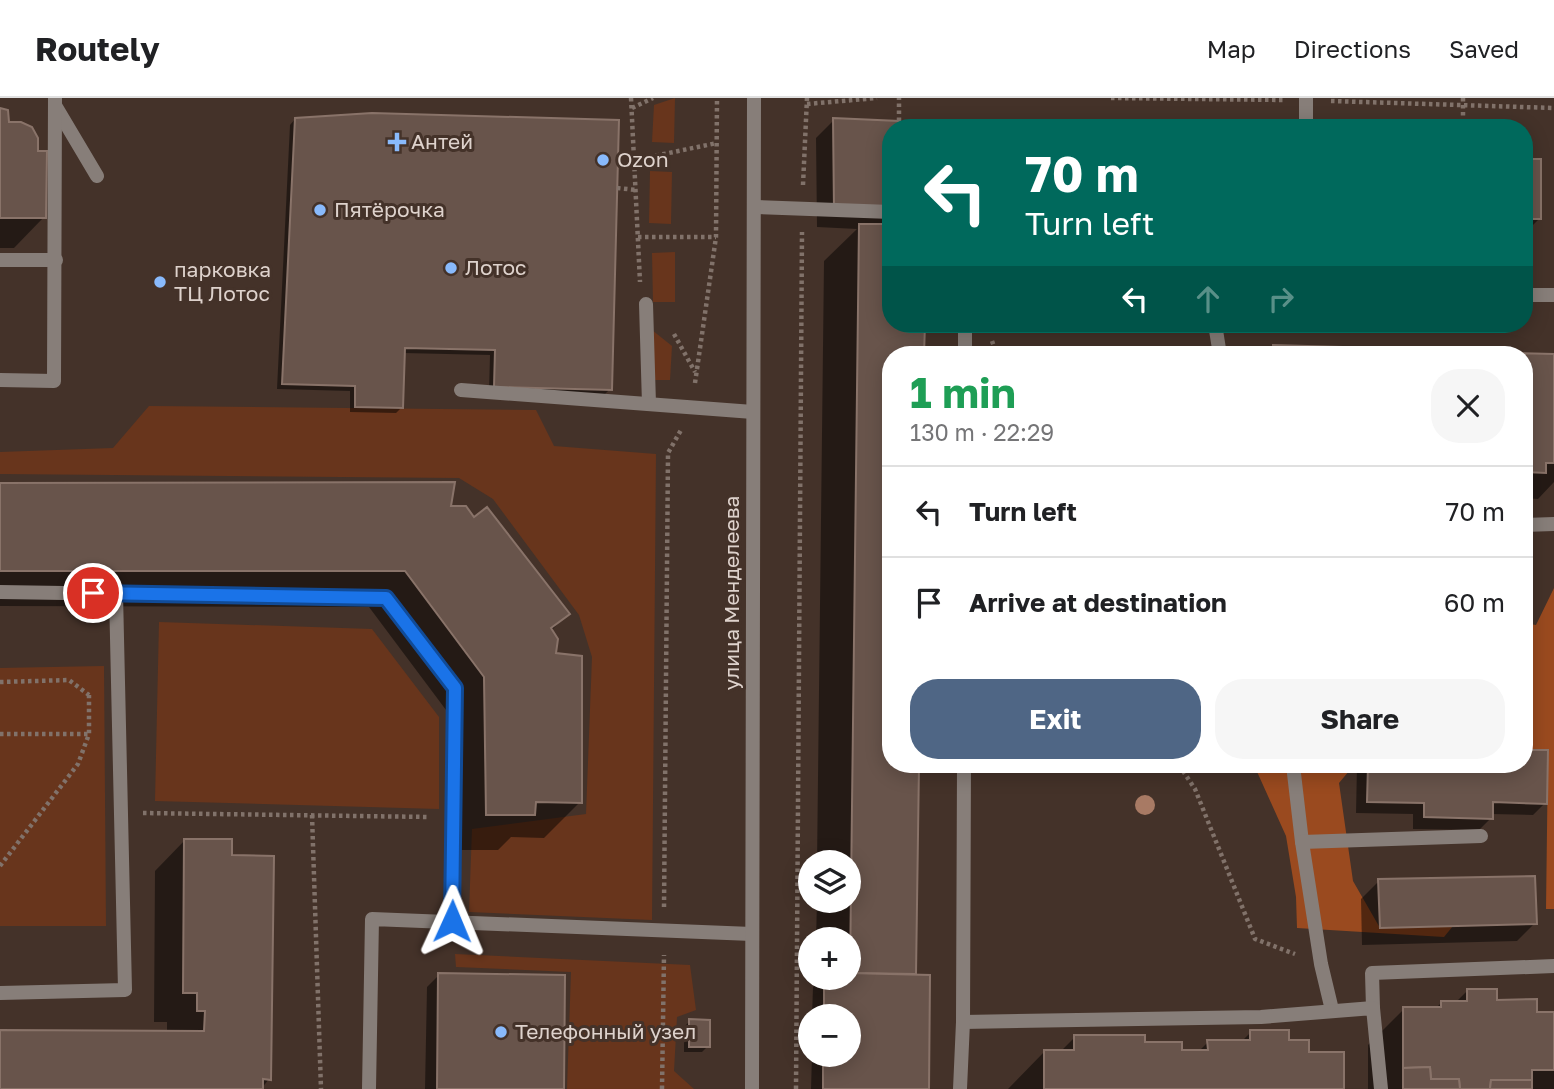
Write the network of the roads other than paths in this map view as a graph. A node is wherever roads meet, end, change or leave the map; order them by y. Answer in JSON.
{"nodes":[{"id":1,"x":754,"y":98,"type":"edge"},
{"id":2,"x":1306,"y":98,"type":"edge"},
{"id":3,"x":55,"y":102,"type":"edge"},
{"id":4,"x":1306,"y":119,"type":"edge"},
{"id":5,"x":97,"y":176,"type":"dead end"},
{"id":6,"x":754,"y":207,"type":"junction"},
{"id":7,"x":882,"y":212,"type":"edge"},
{"id":8,"x":0,"y":260,"type":"edge"},
{"id":9,"x":56,"y":260,"type":"junction"},
{"id":10,"x":1533,"y":295,"type":"edge"},
{"id":11,"x":1554,"y":295,"type":"edge"},
{"id":12,"x":646,"y":304,"type":"road end"},
{"id":13,"x":0,"y":380,"type":"edge"},
{"id":14,"x":461,"y":390,"type":"dead end"},
{"id":15,"x":649,"y":404,"type":"junction"},
{"id":16,"x":754,"y":412,"type":"junction"},
{"id":17,"x":1554,"y":524,"type":"edge"},
{"id":18,"x":1533,"y":525,"type":"edge"},
{"id":19,"x":0,"y":592,"type":"edge"},
{"id":20,"x":116,"y":594,"type":"junction"},
{"id":21,"x":964,"y":773,"type":"edge"},
{"id":22,"x":1294,"y":773,"type":"edge"},
{"id":23,"x":1481,"y":836,"type":"dead end"},
{"id":24,"x":1302,"y":842,"type":"junction"},
{"id":25,"x":452,"y":921,"type":"junction"},
{"id":26,"x":752,"y":934,"type":"junction"},
{"id":27,"x":1554,"y":967,"type":"edge"},
{"id":28,"x":0,"y":993,"type":"edge"},
{"id":29,"x":1373,"y":1008,"type":"junction"},
{"id":30,"x":1332,"y":1010,"type":"junction"},
{"id":31,"x":963,"y":1022,"type":"junction"},
{"id":32,"x":369,"y":1089,"type":"edge"},
{"id":33,"x":752,"y":1089,"type":"edge"},
{"id":34,"x":960,"y":1089,"type":"edge"},
{"id":35,"x":1381,"y":1089,"type":"edge"}],
"edges":[{"from":1,"to":6,"type":"street","name":"улица Менделеева"},
{"from":2,"to":4,"type":"street"},
{"from":3,"to":5,"type":"street"},
{"from":3,"to":9,"type":"street"},
{"from":6,"to":7,"type":"street"},
{"from":6,"to":16,"type":"street","name":"улица Менделеева"},
{"from":8,"to":9,"type":"street"},
{"from":9,"to":13,"type":"street"},
{"from":10,"to":11,"type":"street"},
{"from":12,"to":15,"type":"street"},
{"from":14,"to":15,"type":"street"},
{"from":15,"to":16,"type":"street"},
{"from":16,"to":26,"type":"street","name":"улица Менделеева"},
{"from":17,"to":18,"type":"street"},
{"from":19,"to":20,"type":"street"},
{"from":20,"to":25,"type":"street"},
{"from":20,"to":28,"type":"street"},
{"from":21,"to":31,"type":"street"},
{"from":22,"to":24,"type":"street"},
{"from":23,"to":24,"type":"street"},
{"from":24,"to":30,"type":"street"},
{"from":25,"to":26,"type":"street"},
{"from":25,"to":32,"type":"street"},
{"from":26,"to":33,"type":"street","name":"улица Менделеева"},
{"from":27,"to":29,"type":"street"},
{"from":29,"to":30,"type":"street"},
{"from":29,"to":35,"type":"street"},
{"from":30,"to":31,"type":"street"},
{"from":31,"to":34,"type":"street"}]}
